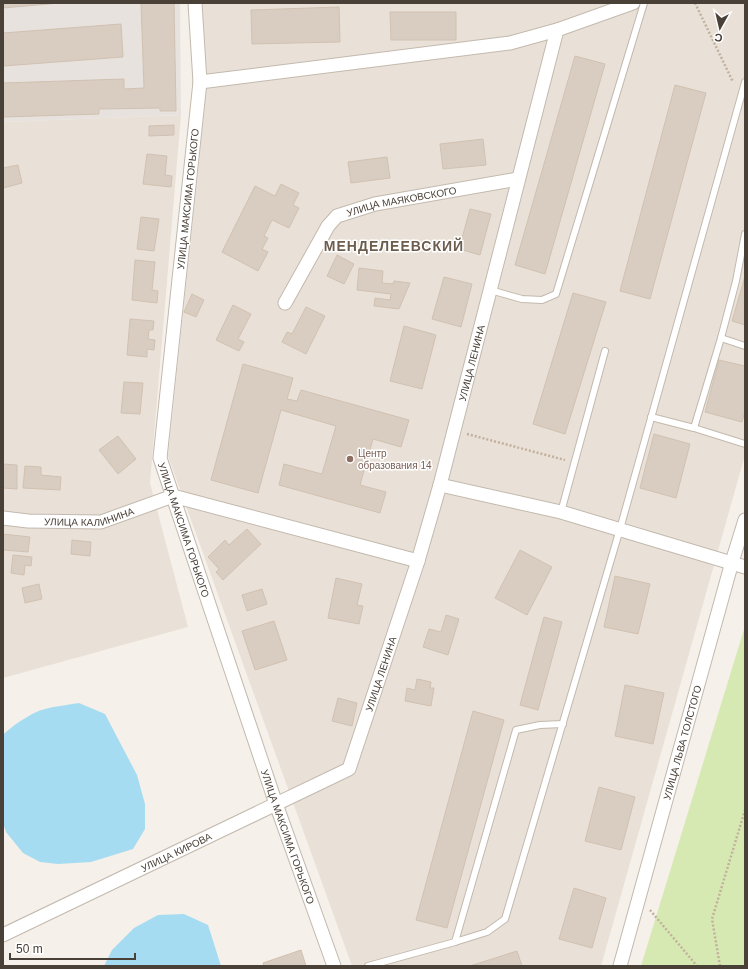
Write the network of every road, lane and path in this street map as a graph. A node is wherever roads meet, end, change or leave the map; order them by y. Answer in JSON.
{"nodes":[{"id":1,"x":195,"y":3,"type":"edge"},
{"id":2,"x":633,"y":3,"type":"edge"},
{"id":3,"x":644,"y":3,"type":"edge"},
{"id":4,"x":695,"y":3,"type":"edge"},
{"id":5,"x":557,"y":30,"type":"junction"},
{"id":6,"x":200,"y":82,"type":"junction"},
{"id":7,"x":745,"y":82,"type":"edge"},
{"id":8,"x":741,"y":98,"type":"junction"},
{"id":9,"x":518,"y":179,"type":"junction"},
{"id":10,"x":745,"y":234,"type":"edge"},
{"id":11,"x":490,"y":290,"type":"junction"},
{"id":12,"x":285,"y":303,"type":"dead end"},
{"id":13,"x":721,"y":338,"type":"junction"},
{"id":14,"x":745,"y":346,"type":"edge"},
{"id":15,"x":604,"y":351,"type":"dead end"},
{"id":16,"x":651,"y":418,"type":"junction"},
{"id":17,"x":694,"y":428,"type":"junction"},
{"id":18,"x":454,"y":430,"type":"junction"},
{"id":19,"x":745,"y":444,"type":"edge"},
{"id":20,"x":575,"y":462,"type":"junction"},
{"id":21,"x":440,"y":485,"type":"junction"},
{"id":22,"x":173,"y":496,"type":"junction"},
{"id":23,"x":561,"y":512,"type":"junction"},
{"id":24,"x":3,"y":518,"type":"edge"},
{"id":25,"x":745,"y":520,"type":"edge"},
{"id":26,"x":620,"y":529,"type":"junction"},
{"id":27,"x":418,"y":560,"type":"junction"},
{"id":28,"x":732,"y":562,"type":"junction"},
{"id":29,"x":745,"y":567,"type":"edge"},
{"id":30,"x":563,"y":724,"type":"junction"},
{"id":31,"x":349,"y":769,"type":"joint"},
{"id":32,"x":276,"y":804,"type":"junction"},
{"id":33,"x":745,"y":810,"type":"edge"},
{"id":34,"x":638,"y":897,"type":"junction"},
{"id":35,"x":3,"y":935,"type":"edge"},
{"id":36,"x":455,"y":942,"type":"junction"},
{"id":37,"x":334,"y":966,"type":"edge"},
{"id":38,"x":368,"y":966,"type":"edge"},
{"id":39,"x":620,"y":966,"type":"edge"},
{"id":40,"x":697,"y":966,"type":"edge"},
{"id":41,"x":720,"y":966,"type":"edge"}],
"edges":[{"from":1,"to":6,"type":"street","name":"УЛИЦА МАКСИМА ГОРЬКОГО"},
{"from":2,"to":5,"type":"street"},
{"from":3,"to":11,"type":"lane"},
{"from":4,"to":8,"type":"path"},
{"from":5,"to":6,"type":"street"},
{"from":5,"to":9,"type":"street","name":"УЛИЦА ЛЕНИНА"},
{"from":6,"to":22,"type":"street","name":"УЛИЦА МАКСИМА ГОРЬКОГО"},
{"from":7,"to":8,"type":"lane"},
{"from":8,"to":16,"type":"lane"},
{"from":9,"to":11,"type":"street","name":"УЛИЦА ЛЕНИНА"},
{"from":9,"to":12,"type":"street","name":"УЛИЦА МАЯКОВСКОГО"},
{"from":10,"to":13,"type":"lane"},
{"from":11,"to":18,"type":"street","name":"УЛИЦА ЛЕНИНА"},
{"from":13,"to":14,"type":"lane"},
{"from":13,"to":17,"type":"lane"},
{"from":15,"to":20,"type":"lane"},
{"from":16,"to":17,"type":"lane"},
{"from":16,"to":26,"type":"lane"},
{"from":17,"to":19,"type":"lane"},
{"from":18,"to":20,"type":"path"},
{"from":18,"to":21,"type":"street","name":"УЛИЦА ЛЕНИНА"},
{"from":20,"to":23,"type":"lane"},
{"from":21,"to":23,"type":"street"},
{"from":21,"to":27,"type":"street","name":"УЛИЦА ЛЕНИНА"},
{"from":22,"to":24,"type":"street","name":"УЛИЦА КАЛИНИНА"},
{"from":22,"to":27,"type":"street"},
{"from":22,"to":32,"type":"street","name":"УЛИЦА МАКСИМА ГОРЬКОГО"},
{"from":23,"to":26,"type":"street"},
{"from":25,"to":28,"type":"street","name":"УЛИЦА ЛЬВА ТОЛСТОГО"},
{"from":26,"to":28,"type":"street"},
{"from":26,"to":30,"type":"lane"},
{"from":27,"to":31,"type":"street","name":"УЛИЦА ЛЕНИНА"},
{"from":28,"to":29,"type":"street"},
{"from":28,"to":34,"type":"street","name":"УЛИЦА ЛЬВА ТОЛСТОГО"},
{"from":30,"to":36,"type":"lane"},
{"from":30,"to":36,"type":"lane"},
{"from":31,"to":32,"type":"street","name":"УЛИЦА КИРОВА"},
{"from":32,"to":35,"type":"street","name":"УЛИЦА КИРОВА"},
{"from":32,"to":37,"type":"street","name":"УЛИЦА МАКСИМА ГОРЬКОГО"},
{"from":33,"to":41,"type":"path"},
{"from":34,"to":39,"type":"street","name":"УЛИЦА ЛЬВА ТОЛСТОГО"},
{"from":34,"to":40,"type":"path"},
{"from":36,"to":38,"type":"lane"}]}
